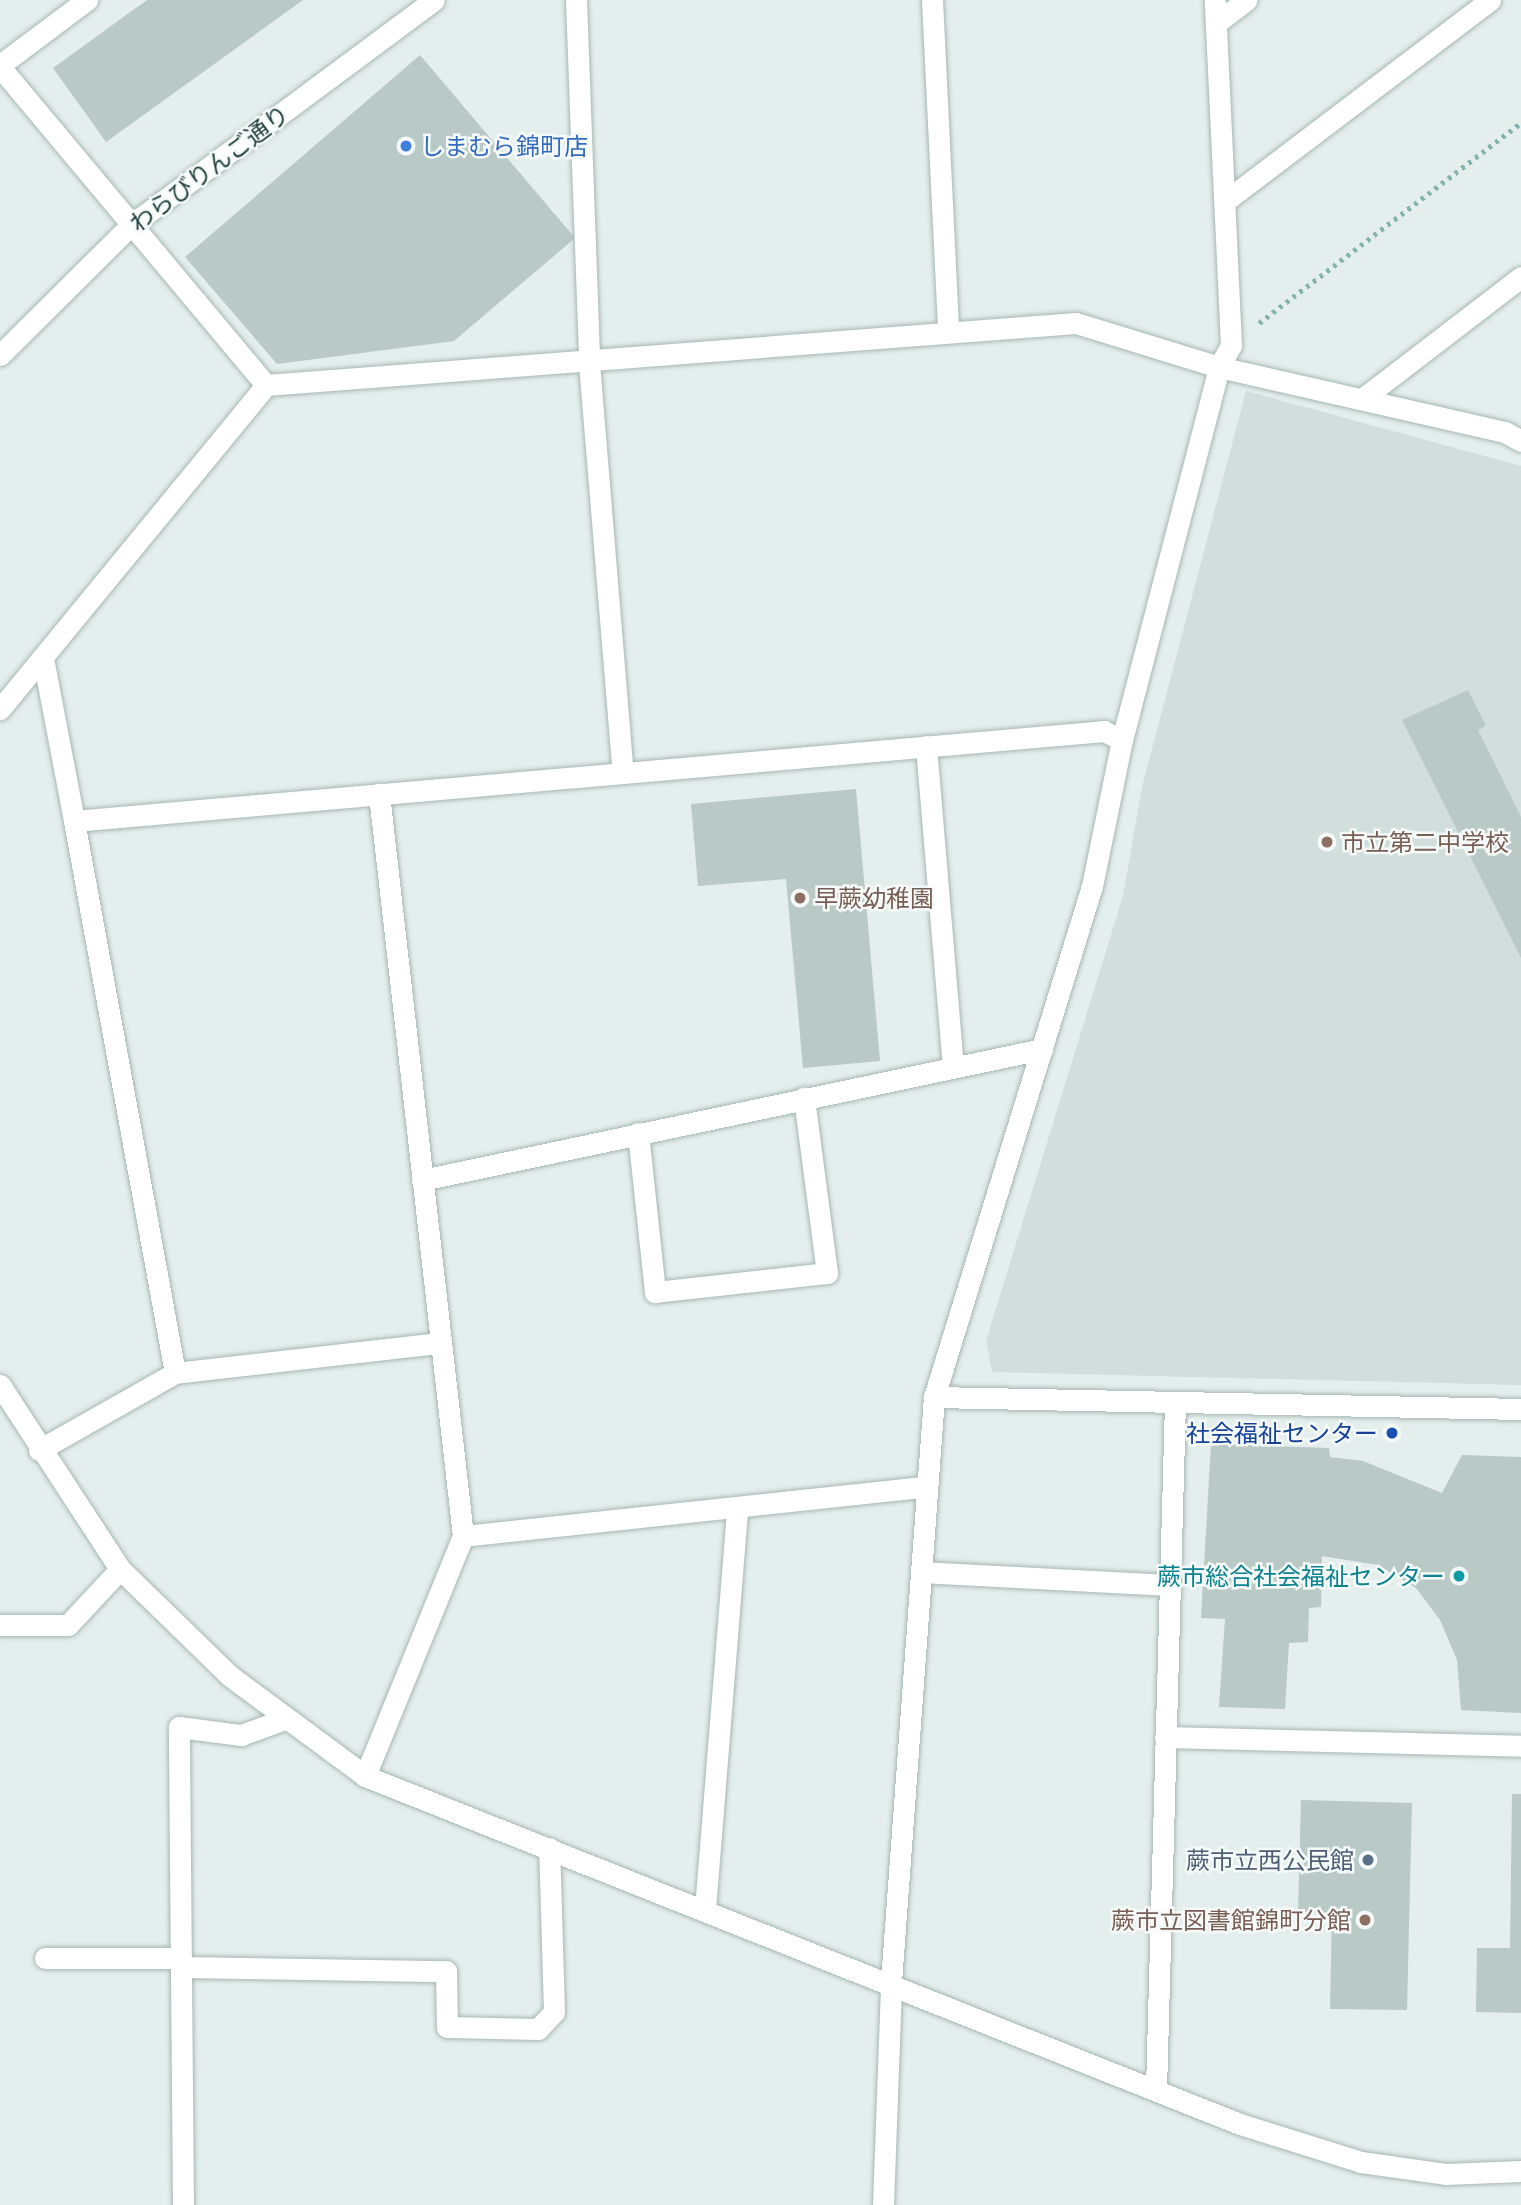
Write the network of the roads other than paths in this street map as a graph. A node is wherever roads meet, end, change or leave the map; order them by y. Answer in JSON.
{"nodes":[{"id":1,"x":87,"y":0,"type":"edge"},
{"id":2,"x":434,"y":0,"type":"edge"},
{"id":3,"x":576,"y":0,"type":"edge"},
{"id":4,"x":932,"y":0,"type":"edge"},
{"id":5,"x":1214,"y":0,"type":"edge"},
{"id":6,"x":1246,"y":0,"type":"edge"},
{"id":7,"x":1490,"y":0,"type":"edge"},
{"id":8,"x":1216,"y":23,"type":"junction"},
{"id":9,"x":0,"y":66,"type":"edge"},
{"id":10,"x":1224,"y":202,"type":"junction"},
{"id":11,"x":131,"y":225,"type":"junction"},
{"id":12,"x":1521,"y":277,"type":"edge"},
{"id":13,"x":948,"y":330,"type":"junction"},
{"id":14,"x":0,"y":355,"type":"edge"},
{"id":15,"x":589,"y":363,"type":"junction"},
{"id":16,"x":1219,"y":367,"type":"junction"},
{"id":17,"x":266,"y":386,"type":"junction"},
{"id":18,"x":1362,"y":399,"type":"junction"},
{"id":19,"x":1521,"y":441,"type":"edge"},
{"id":20,"x":43,"y":658,"type":"junction"},
{"id":21,"x":0,"y":709,"type":"edge"},
{"id":22,"x":1122,"y":740,"type":"junction"},
{"id":23,"x":926,"y":746,"type":"junction"},
{"id":24,"x":623,"y":773,"type":"junction"},
{"id":25,"x":379,"y":794,"type":"junction"},
{"id":26,"x":74,"y":821,"type":"junction"},
{"id":27,"x":1042,"y":1049,"type":"junction"},
{"id":28,"x":953,"y":1066,"type":"junction"},
{"id":29,"x":804,"y":1098,"type":"junction"},
{"id":30,"x":638,"y":1133,"type":"junction"},
{"id":31,"x":422,"y":1180,"type":"junction"},
{"id":32,"x":440,"y":1343,"type":"junction"},
{"id":33,"x":175,"y":1373,"type":"junction"},
{"id":34,"x":1,"y":1388,"type":"edge"},
{"id":35,"x":934,"y":1397,"type":"junction"},
{"id":36,"x":1175,"y":1403,"type":"junction"},
{"id":37,"x":1521,"y":1409,"type":"edge"},
{"id":38,"x":39,"y":1450,"type":"junction"},
{"id":39,"x":924,"y":1488,"type":"junction"},
{"id":40,"x":737,"y":1509,"type":"junction"},
{"id":41,"x":463,"y":1536,"type":"junction"},
{"id":42,"x":120,"y":1569,"type":"junction"},
{"id":43,"x":921,"y":1572,"type":"junction"},
{"id":44,"x":1169,"y":1585,"type":"junction"},
{"id":45,"x":0,"y":1625,"type":"edge"},
{"id":46,"x":282,"y":1720,"type":"junction"},
{"id":47,"x":1165,"y":1737,"type":"junction"},
{"id":48,"x":1521,"y":1746,"type":"edge"},
{"id":49,"x":365,"y":1776,"type":"junction"},
{"id":50,"x":549,"y":1848,"type":"junction"},
{"id":51,"x":705,"y":1909,"type":"junction"},
{"id":52,"x":46,"y":1958,"type":"dead end"},
{"id":53,"x":181,"y":1963,"type":"junction"},
{"id":54,"x":891,"y":1982,"type":"junction"},
{"id":55,"x":1156,"y":2090,"type":"junction"},
{"id":56,"x":1521,"y":2171,"type":"edge"},
{"id":57,"x":183,"y":2205,"type":"edge"},
{"id":58,"x":883,"y":2205,"type":"edge"}],
"edges":[{"from":1,"to":9,"type":"street"},
{"from":2,"to":11,"type":"street","name":"わらびりんご通り"},
{"from":3,"to":15,"type":"street"},
{"from":4,"to":13,"type":"street"},
{"from":5,"to":8,"type":"street"},
{"from":6,"to":8,"type":"street"},
{"from":7,"to":10,"type":"street"},
{"from":8,"to":10,"type":"street"},
{"from":9,"to":11,"type":"street"},
{"from":10,"to":16,"type":"street"},
{"from":11,"to":14,"type":"street","name":"わらびりんご通り"},
{"from":11,"to":17,"type":"street"},
{"from":12,"to":18,"type":"street"},
{"from":13,"to":15,"type":"street"},
{"from":13,"to":16,"type":"street"},
{"from":15,"to":17,"type":"street"},
{"from":15,"to":24,"type":"street"},
{"from":16,"to":18,"type":"street"},
{"from":16,"to":22,"type":"street"},
{"from":17,"to":20,"type":"street"},
{"from":18,"to":19,"type":"street"},
{"from":20,"to":21,"type":"street"},
{"from":20,"to":26,"type":"street"},
{"from":22,"to":23,"type":"street"},
{"from":22,"to":27,"type":"street"},
{"from":23,"to":24,"type":"street"},
{"from":23,"to":28,"type":"street"},
{"from":24,"to":25,"type":"street"},
{"from":25,"to":26,"type":"street"},
{"from":25,"to":31,"type":"street"},
{"from":26,"to":33,"type":"street"},
{"from":27,"to":28,"type":"street"},
{"from":27,"to":35,"type":"street"},
{"from":28,"to":29,"type":"street"},
{"from":29,"to":30,"type":"street"},
{"from":29,"to":30,"type":"street"},
{"from":30,"to":31,"type":"street"},
{"from":31,"to":32,"type":"street"},
{"from":32,"to":33,"type":"street"},
{"from":32,"to":41,"type":"street"},
{"from":33,"to":38,"type":"street"},
{"from":34,"to":38,"type":"street"},
{"from":35,"to":36,"type":"street"},
{"from":35,"to":39,"type":"street"},
{"from":36,"to":37,"type":"street"},
{"from":36,"to":44,"type":"street"},
{"from":38,"to":42,"type":"street"},
{"from":39,"to":40,"type":"street"},
{"from":39,"to":43,"type":"street"},
{"from":40,"to":41,"type":"street"},
{"from":40,"to":51,"type":"street"},
{"from":41,"to":49,"type":"street"},
{"from":42,"to":45,"type":"street"},
{"from":42,"to":46,"type":"street"},
{"from":43,"to":44,"type":"street"},
{"from":43,"to":54,"type":"street"},
{"from":44,"to":47,"type":"street"},
{"from":46,"to":49,"type":"street"},
{"from":46,"to":53,"type":"street"},
{"from":47,"to":48,"type":"street"},
{"from":47,"to":55,"type":"street"},
{"from":49,"to":50,"type":"street"},
{"from":50,"to":51,"type":"street"},
{"from":50,"to":53,"type":"street"},
{"from":51,"to":54,"type":"street"},
{"from":52,"to":53,"type":"street"},
{"from":53,"to":57,"type":"street"},
{"from":54,"to":55,"type":"street"},
{"from":54,"to":58,"type":"street"},
{"from":55,"to":56,"type":"street"}]}
